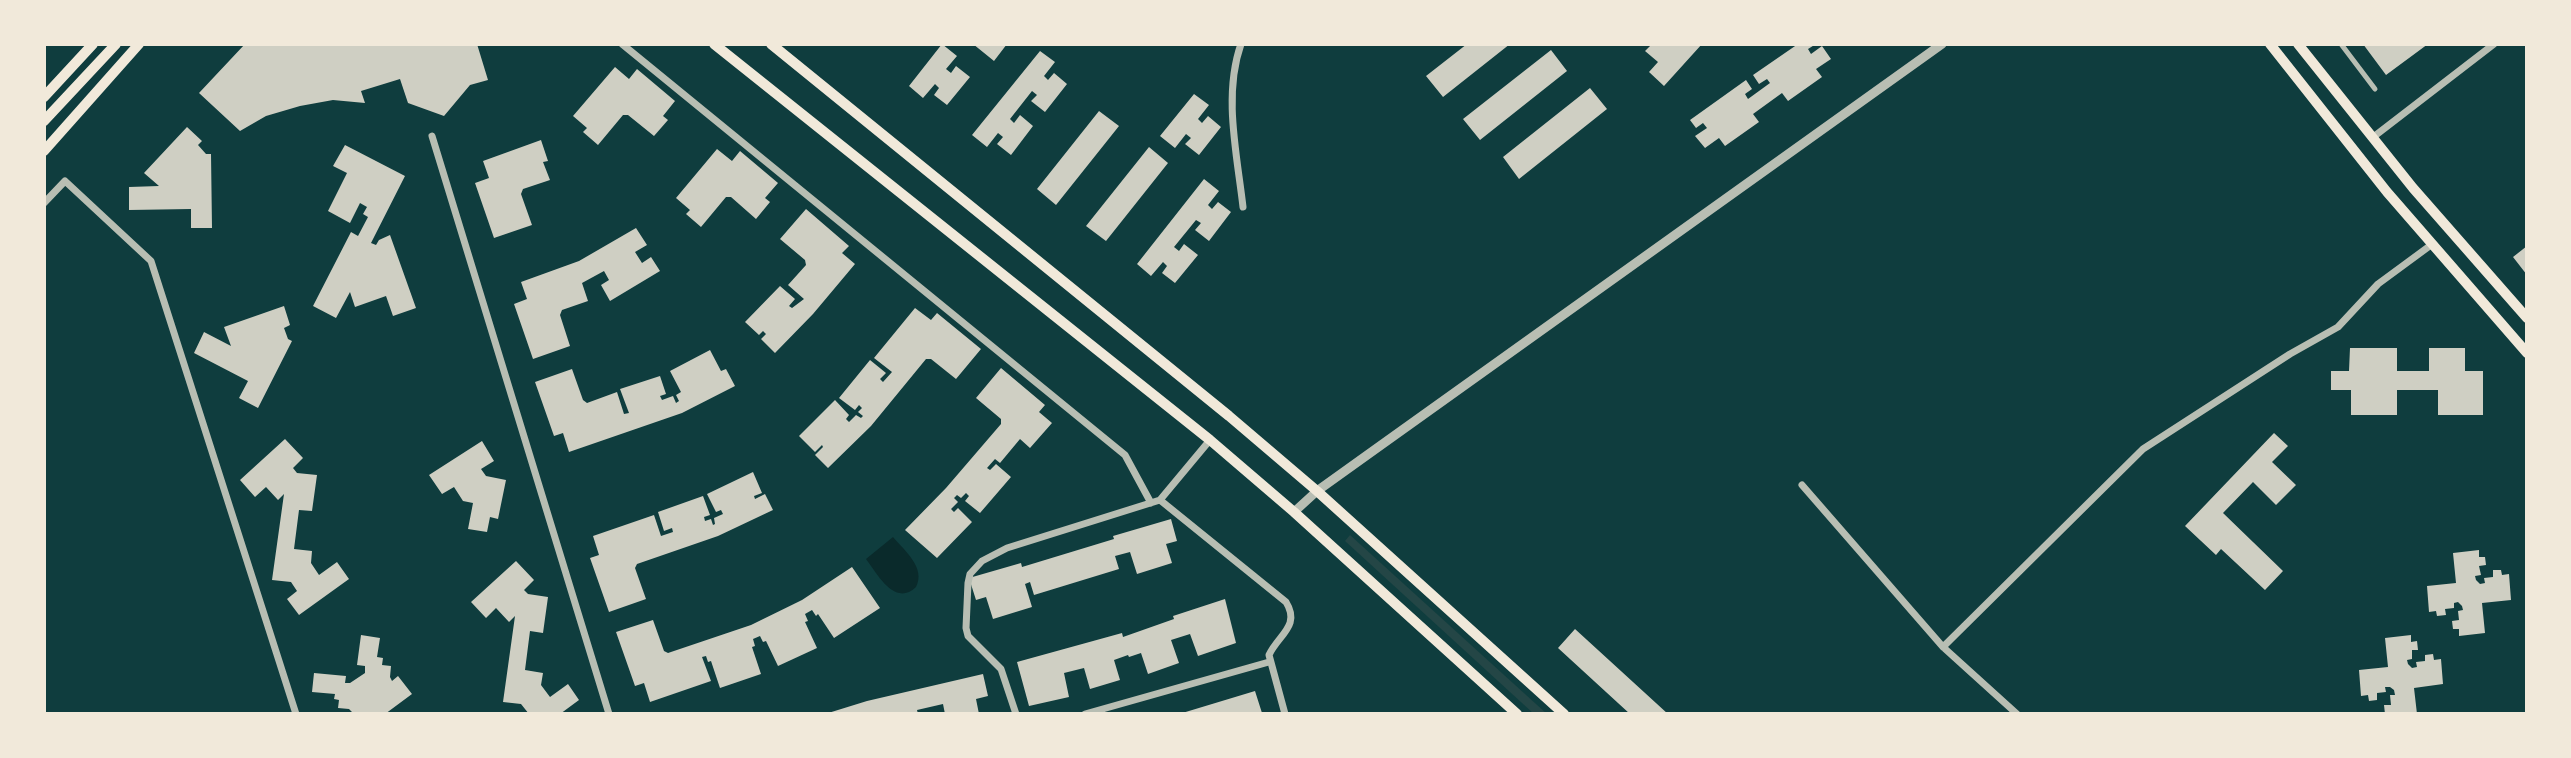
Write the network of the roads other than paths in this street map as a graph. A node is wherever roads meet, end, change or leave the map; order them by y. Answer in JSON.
{"nodes":[{"id":1,"x":93,"y":44,"type":"edge"},
{"id":2,"x":116,"y":44,"type":"edge"},
{"id":3,"x":139,"y":44,"type":"edge"},
{"id":4,"x":622,"y":44,"type":"edge"},
{"id":5,"x":714,"y":44,"type":"edge"},
{"id":6,"x":771,"y":44,"type":"edge"},
{"id":7,"x":1241,"y":44,"type":"edge"},
{"id":8,"x":1942,"y":44,"type":"edge"},
{"id":9,"x":2270,"y":44,"type":"edge"},
{"id":10,"x":2298,"y":44,"type":"edge"},
{"id":11,"x":2341,"y":44,"type":"edge"},
{"id":12,"x":2494,"y":44,"type":"edge"},
{"id":13,"x":2375,"y":89,"type":"dead end"},
{"id":14,"x":44,"y":97,"type":"edge"},
{"id":15,"x":44,"y":121,"type":"edge"},
{"id":16,"x":432,"y":136,"type":"dead end"},
{"id":17,"x":2372,"y":138,"type":"junction"},
{"id":18,"x":44,"y":151,"type":"edge"},
{"id":19,"x":44,"y":203,"type":"edge"},
{"id":20,"x":1242,"y":207,"type":"dead end"},
{"id":21,"x":2431,"y":245,"type":"junction"},
{"id":22,"x":2527,"y":318,"type":"edge"},
{"id":23,"x":2527,"y":353,"type":"edge"},
{"id":24,"x":1210,"y":440,"type":"junction"},
{"id":25,"x":1802,"y":485,"type":"dead end"},
{"id":26,"x":1317,"y":491,"type":"junction"},
{"id":27,"x":1160,"y":500,"type":"junction"},
{"id":28,"x":1151,"y":503,"type":"junction"},
{"id":29,"x":1294,"y":512,"type":"junction"},
{"id":30,"x":1943,"y":647,"type":"junction"},
{"id":31,"x":1269,"y":662,"type":"junction"},
{"id":32,"x":296,"y":714,"type":"edge"},
{"id":33,"x":609,"y":714,"type":"edge"},
{"id":34,"x":1016,"y":714,"type":"edge"},
{"id":35,"x":1085,"y":714,"type":"edge"},
{"id":36,"x":1285,"y":714,"type":"edge"},
{"id":37,"x":1517,"y":714,"type":"edge"},
{"id":38,"x":1564,"y":714,"type":"edge"},
{"id":39,"x":2017,"y":714,"type":"edge"}],
"edges":[{"from":1,"to":14,"type":"main road"},
{"from":2,"to":15,"type":"main road"},
{"from":3,"to":18,"type":"main road"},
{"from":4,"to":28,"type":"street"},
{"from":5,"to":24,"type":"main road"},
{"from":6,"to":26,"type":"main road"},
{"from":7,"to":20,"type":"street"},
{"from":8,"to":26,"type":"street"},
{"from":9,"to":21,"type":"main road"},
{"from":10,"to":17,"type":"main road"},
{"from":11,"to":13,"type":"street"},
{"from":12,"to":17,"type":"street"},
{"from":16,"to":33,"type":"street"},
{"from":17,"to":22,"type":"main road"},
{"from":19,"to":32,"type":"street"},
{"from":21,"to":23,"type":"main road"},
{"from":21,"to":30,"type":"street"},
{"from":24,"to":27,"type":"street"},
{"from":24,"to":29,"type":"main road"},
{"from":25,"to":30,"type":"street"},
{"from":26,"to":29,"type":"street"},
{"from":26,"to":38,"type":"main road"},
{"from":27,"to":28,"type":"street"},
{"from":27,"to":31,"type":"street"},
{"from":28,"to":34,"type":"street"},
{"from":29,"to":37,"type":"main road"},
{"from":30,"to":39,"type":"street"},
{"from":31,"to":35,"type":"street"},
{"from":31,"to":36,"type":"street"}]}
